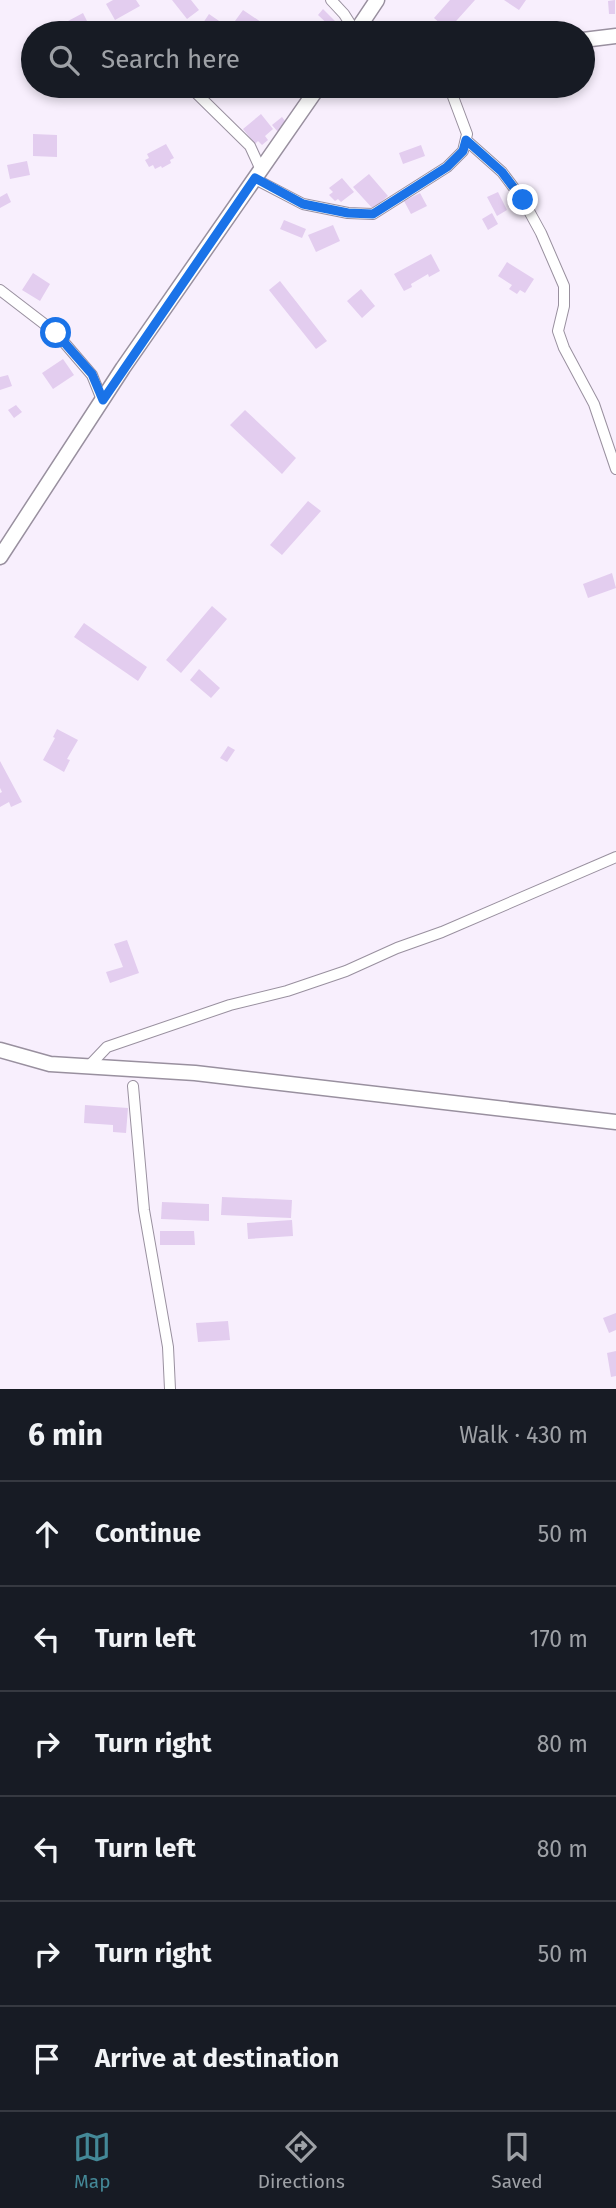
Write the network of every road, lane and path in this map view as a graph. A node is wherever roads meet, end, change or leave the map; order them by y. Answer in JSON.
{"nodes":[{"id":1,"x":331,"y":0,"type":"edge"},
{"id":2,"x":377,"y":0,"type":"edge"},
{"id":3,"x":349,"y":21,"type":"edge"},
{"id":4,"x":364,"y":21,"type":"edge"},
{"id":5,"x":616,"y":36,"type":"edge"},
{"id":6,"x":595,"y":39,"type":"edge"},
{"id":7,"x":201,"y":98,"type":"edge"},
{"id":8,"x":311,"y":98,"type":"edge"},
{"id":9,"x":454,"y":98,"type":"edge"},
{"id":10,"x":466,"y":140,"type":"junction"},
{"id":11,"x":258,"y":174,"type":"junction"},
{"id":12,"x":0,"y":290,"type":"edge"},
{"id":13,"x":103,"y":400,"type":"junction"},
{"id":14,"x":616,"y":469,"type":"edge"},
{"id":15,"x":0,"y":557,"type":"edge"},
{"id":16,"x":616,"y":857,"type":"edge"},
{"id":17,"x":0,"y":1050,"type":"edge"},
{"id":18,"x":88,"y":1068,"type":"junction"},
{"id":19,"x":133,"y":1086,"type":"dead end"},
{"id":20,"x":616,"y":1122,"type":"edge"},
{"id":21,"x":170,"y":1389,"type":"edge"}],
"edges":[{"from":1,"to":3,"type":"street"},
{"from":2,"to":4,"type":"street"},
{"from":5,"to":6,"type":"street"},
{"from":7,"to":11,"type":"street"},
{"from":8,"to":11,"type":"street"},
{"from":9,"to":10,"type":"street"},
{"from":10,"to":11,"type":"street"},
{"from":10,"to":14,"type":"street"},
{"from":11,"to":13,"type":"street"},
{"from":12,"to":13,"type":"street"},
{"from":13,"to":15,"type":"street"},
{"from":16,"to":18,"type":"street"},
{"from":17,"to":18,"type":"street"},
{"from":18,"to":20,"type":"street"},
{"from":19,"to":21,"type":"street"}]}
